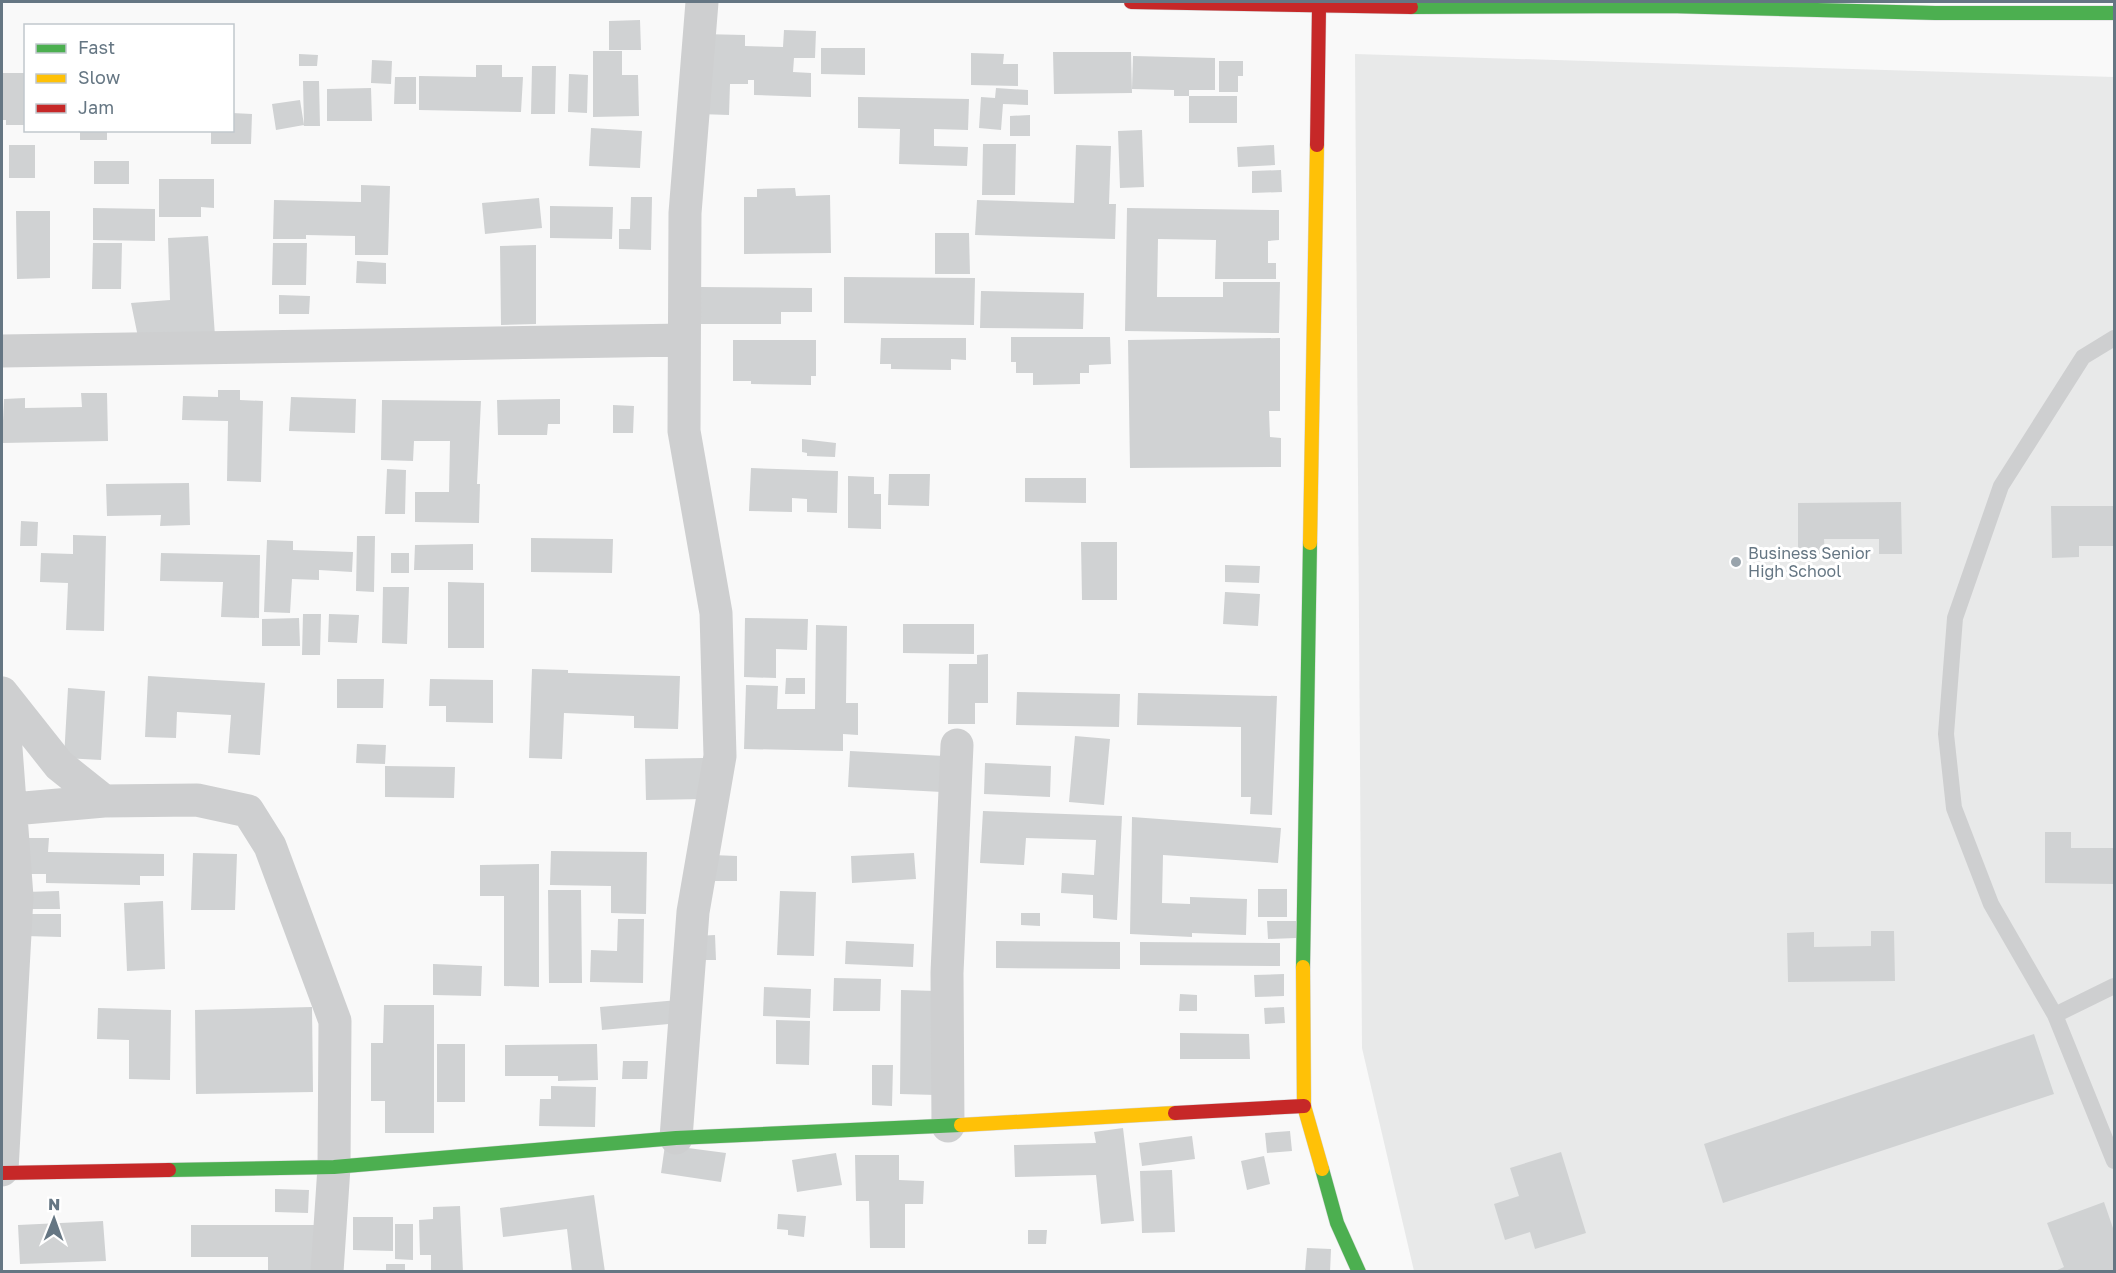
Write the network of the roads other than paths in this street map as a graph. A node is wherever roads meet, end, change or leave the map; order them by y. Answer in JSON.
{"nodes":[{"id":1,"x":702,"y":2,"type":"edge"},
{"id":2,"x":1131,"y":2,"type":"edge"},
{"id":3,"x":1668,"y":4,"type":"edge"},
{"id":4,"x":1319,"y":7,"type":"junction"},
{"id":5,"x":2115,"y":13,"type":"edge"},
{"id":6,"x":2115,"y":338,"type":"edge"},
{"id":7,"x":684,"y":340,"type":"junction"},
{"id":8,"x":2,"y":351,"type":"edge"},
{"id":9,"x":2,"y":693,"type":"edge"},
{"id":10,"x":957,"y":745,"type":"dead end"},
{"id":11,"x":104,"y":801,"type":"junction"},
{"id":12,"x":7,"y":810,"type":"edge"},
{"id":13,"x":2115,"y":986,"type":"edge"},
{"id":14,"x":2055,"y":1015,"type":"junction"},
{"id":15,"x":1304,"y":1106,"type":"junction"},
{"id":16,"x":948,"y":1126,"type":"junction"},
{"id":17,"x":676,"y":1138,"type":"junction"},
{"id":18,"x":2115,"y":1161,"type":"edge"},
{"id":19,"x":334,"y":1167,"type":"junction"},
{"id":20,"x":2,"y":1172,"type":"edge"},
{"id":21,"x":327,"y":1272,"type":"edge"},
{"id":22,"x":1359,"y":1272,"type":"edge"}],
"edges":[{"from":1,"to":7,"type":"street"},
{"from":2,"to":4,"type":"street"},
{"from":3,"to":4,"type":"street"},
{"from":3,"to":5,"type":"street"},
{"from":4,"to":15,"type":"street"},
{"from":6,"to":14,"type":"lane"},
{"from":7,"to":8,"type":"street"},
{"from":7,"to":17,"type":"street"},
{"from":9,"to":11,"type":"street"},
{"from":9,"to":12,"type":"street"},
{"from":10,"to":16,"type":"street"},
{"from":11,"to":12,"type":"street"},
{"from":11,"to":19,"type":"street"},
{"from":12,"to":20,"type":"street"},
{"from":13,"to":14,"type":"lane"},
{"from":14,"to":18,"type":"lane"},
{"from":15,"to":16,"type":"street"},
{"from":15,"to":22,"type":"street"},
{"from":16,"to":17,"type":"street"},
{"from":17,"to":19,"type":"street"},
{"from":19,"to":20,"type":"street"},
{"from":19,"to":21,"type":"street"}]}
